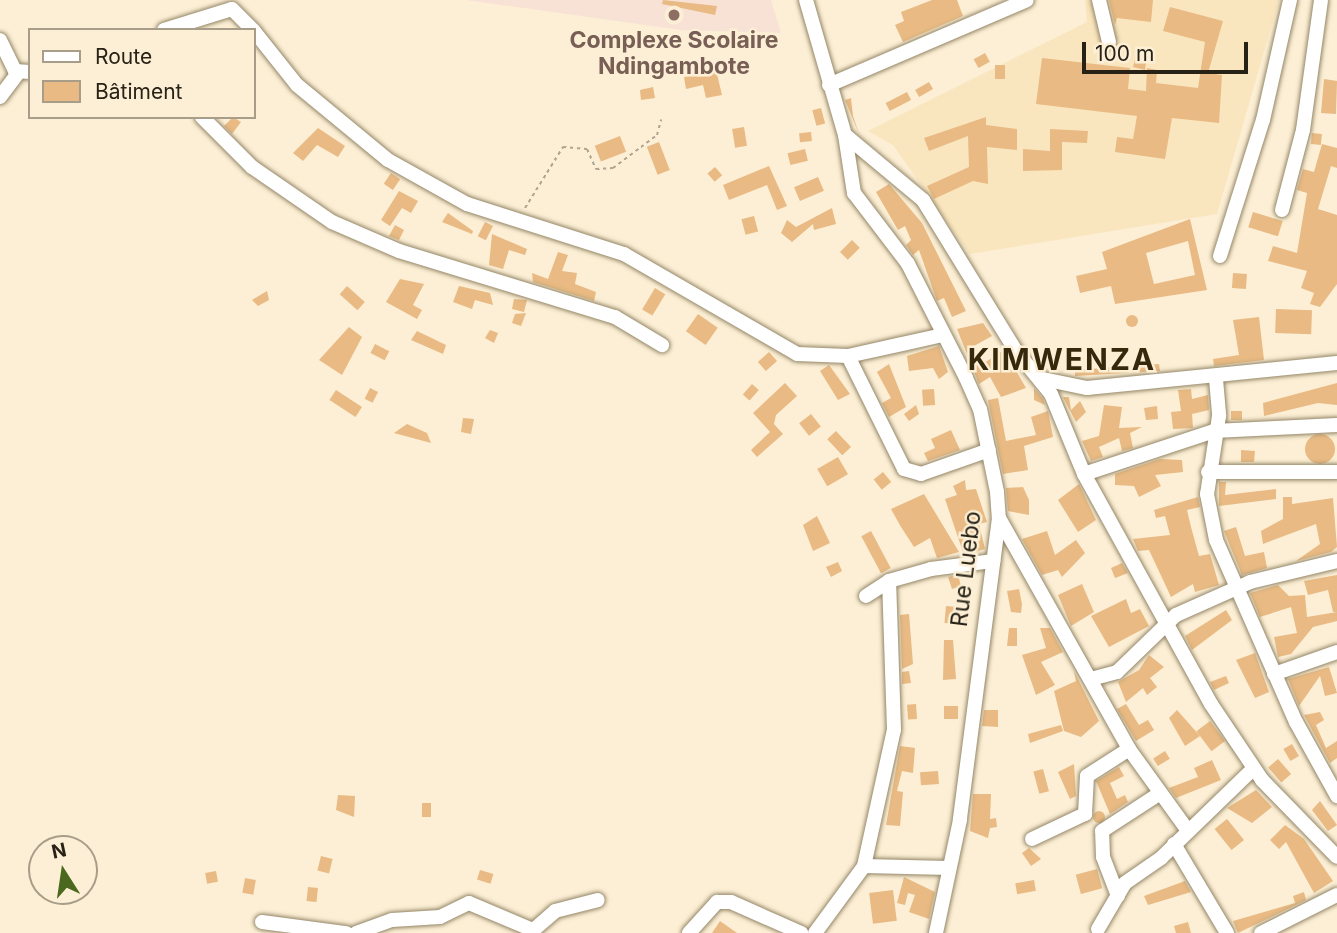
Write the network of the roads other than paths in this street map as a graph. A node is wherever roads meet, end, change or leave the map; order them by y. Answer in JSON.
{"nodes":[{"id":1,"x":806,"y":0,"type":"edge"},
{"id":2,"x":1027,"y":0,"type":"edge"},
{"id":3,"x":1100,"y":0,"type":"edge"},
{"id":4,"x":1290,"y":0,"type":"edge"},
{"id":5,"x":1321,"y":0,"type":"edge"},
{"id":6,"x":170,"y":28,"type":"edge"},
{"id":7,"x":251,"y":28,"type":"edge"},
{"id":8,"x":256,"y":34,"type":"edge"},
{"id":9,"x":0,"y":40,"type":"edge"},
{"id":10,"x":1109,"y":42,"type":"dead end"},
{"id":11,"x":24,"y":73,"type":"edge"},
{"id":12,"x":829,"y":85,"type":"junction"},
{"id":13,"x":0,"y":97,"type":"edge"},
{"id":14,"x":204,"y":119,"type":"edge"},
{"id":15,"x":845,"y":135,"type":"junction"},
{"id":16,"x":1282,"y":210,"type":"dead end"},
{"id":17,"x":1220,"y":256,"type":"dead end"},
{"id":18,"x":943,"y":335,"type":"junction"},
{"id":19,"x":662,"y":345,"type":"dead end"},
{"id":20,"x":848,"y":356,"type":"junction"},
{"id":21,"x":1337,"y":363,"type":"edge"},
{"id":22,"x":1043,"y":379,"type":"junction"},
{"id":23,"x":1216,"y":379,"type":"junction"},
{"id":24,"x":1337,"y":425,"type":"edge"},
{"id":25,"x":1214,"y":431,"type":"junction"},
{"id":26,"x":1194,"y":438,"type":"junction"},
{"id":27,"x":989,"y":450,"type":"junction"},
{"id":28,"x":1209,"y":455,"type":"junction"},
{"id":29,"x":1208,"y":472,"type":"junction"},
{"id":30,"x":1337,"y":472,"type":"edge"},
{"id":31,"x":1084,"y":474,"type":"junction"},
{"id":32,"x":999,"y":518,"type":"junction"},
{"id":33,"x":993,"y":561,"type":"junction"},
{"id":34,"x":1337,"y":561,"type":"edge"},
{"id":35,"x":889,"y":581,"type":"junction"},
{"id":36,"x":1238,"y":586,"type":"junction"},
{"id":37,"x":866,"y":596,"type":"dead end"},
{"id":38,"x":1167,"y":622,"type":"junction"},
{"id":39,"x":1337,"y":652,"type":"edge"},
{"id":40,"x":1274,"y":674,"type":"junction"},
{"id":41,"x":1091,"y":679,"type":"junction"},
{"id":42,"x":1129,"y":749,"type":"junction"},
{"id":43,"x":1253,"y":769,"type":"junction"},
{"id":44,"x":1159,"y":794,"type":"junction"},
{"id":45,"x":1337,"y":796,"type":"edge"},
{"id":46,"x":1186,"y":828,"type":"junction"},
{"id":47,"x":1032,"y":839,"type":"dead end"},
{"id":48,"x":1174,"y":844,"type":"junction"},
{"id":49,"x":1337,"y":857,"type":"edge"},
{"id":50,"x":864,"y":866,"type":"junction"},
{"id":51,"x":949,"y":868,"type":"junction"},
{"id":52,"x":1337,"y":895,"type":"edge"},
{"id":53,"x":1118,"y":896,"type":"junction"},
{"id":54,"x":598,"y":901,"type":"dead end"},
{"id":55,"x":1297,"y":918,"type":"junction"},
{"id":56,"x":262,"y":922,"type":"dead end"},
{"id":57,"x":1098,"y":929,"type":"dead end"},
{"id":58,"x":531,"y":932,"type":"edge"},
{"id":59,"x":346,"y":933,"type":"edge"},
{"id":60,"x":356,"y":933,"type":"edge"},
{"id":61,"x":689,"y":933,"type":"edge"},
{"id":62,"x":802,"y":933,"type":"edge"},
{"id":63,"x":815,"y":933,"type":"edge"},
{"id":64,"x":936,"y":933,"type":"edge"},
{"id":65,"x":1227,"y":933,"type":"edge"},
{"id":66,"x":1261,"y":933,"type":"edge"},
{"id":67,"x":1290,"y":933,"type":"edge"}],
"edges":[{"from":1,"to":12,"type":"street","name":"Rue Luebo"},
{"from":2,"to":12,"type":"street"},
{"from":3,"to":10,"type":"street"},
{"from":4,"to":17,"type":"street"},
{"from":5,"to":16,"type":"street"},
{"from":6,"to":7,"type":"street"},
{"from":8,"to":20,"type":"street"},
{"from":9,"to":11,"type":"street"},
{"from":11,"to":13,"type":"street"},
{"from":12,"to":15,"type":"street","name":"Rue Luebo"},
{"from":14,"to":19,"type":"street"},
{"from":15,"to":18,"type":"street","name":"Rue Luebo"},
{"from":15,"to":22,"type":"street"},
{"from":18,"to":20,"type":"street"},
{"from":18,"to":27,"type":"street","name":"Rue Luebo"},
{"from":20,"to":27,"type":"street"},
{"from":21,"to":23,"type":"street"},
{"from":22,"to":23,"type":"street"},
{"from":22,"to":31,"type":"street"},
{"from":23,"to":25,"type":"street"},
{"from":24,"to":25,"type":"street"},
{"from":25,"to":26,"type":"street"},
{"from":25,"to":28,"type":"street"},
{"from":26,"to":28,"type":"street"},
{"from":26,"to":31,"type":"street"},
{"from":27,"to":32,"type":"street","name":"Rue Luebo"},
{"from":28,"to":29,"type":"street"},
{"from":29,"to":30,"type":"street"},
{"from":29,"to":36,"type":"street"},
{"from":31,"to":38,"type":"street"},
{"from":32,"to":33,"type":"street","name":"Rue Luebo"},
{"from":32,"to":41,"type":"street"},
{"from":33,"to":35,"type":"street"},
{"from":33,"to":51,"type":"street","name":"Rue Luebo"},
{"from":34,"to":36,"type":"street"},
{"from":35,"to":37,"type":"street"},
{"from":35,"to":50,"type":"street"},
{"from":36,"to":38,"type":"street"},
{"from":36,"to":40,"type":"street"},
{"from":38,"to":41,"type":"street"},
{"from":38,"to":43,"type":"street"},
{"from":39,"to":40,"type":"street"},
{"from":40,"to":45,"type":"street"},
{"from":41,"to":42,"type":"street"},
{"from":42,"to":44,"type":"street"},
{"from":42,"to":47,"type":"street"},
{"from":43,"to":46,"type":"street"},
{"from":43,"to":49,"type":"street"},
{"from":44,"to":46,"type":"street"},
{"from":44,"to":53,"type":"street"},
{"from":46,"to":48,"type":"street"},
{"from":48,"to":53,"type":"street"},
{"from":48,"to":65,"type":"street"},
{"from":50,"to":51,"type":"street"},
{"from":50,"to":63,"type":"street"},
{"from":51,"to":64,"type":"street","name":"Rue Luebo"},
{"from":52,"to":55,"type":"street"},
{"from":53,"to":57,"type":"street"},
{"from":54,"to":58,"type":"street"},
{"from":55,"to":66,"type":"street"},
{"from":55,"to":67,"type":"street"},
{"from":56,"to":59,"type":"street"},
{"from":58,"to":60,"type":"street"},
{"from":61,"to":62,"type":"street"}]}
